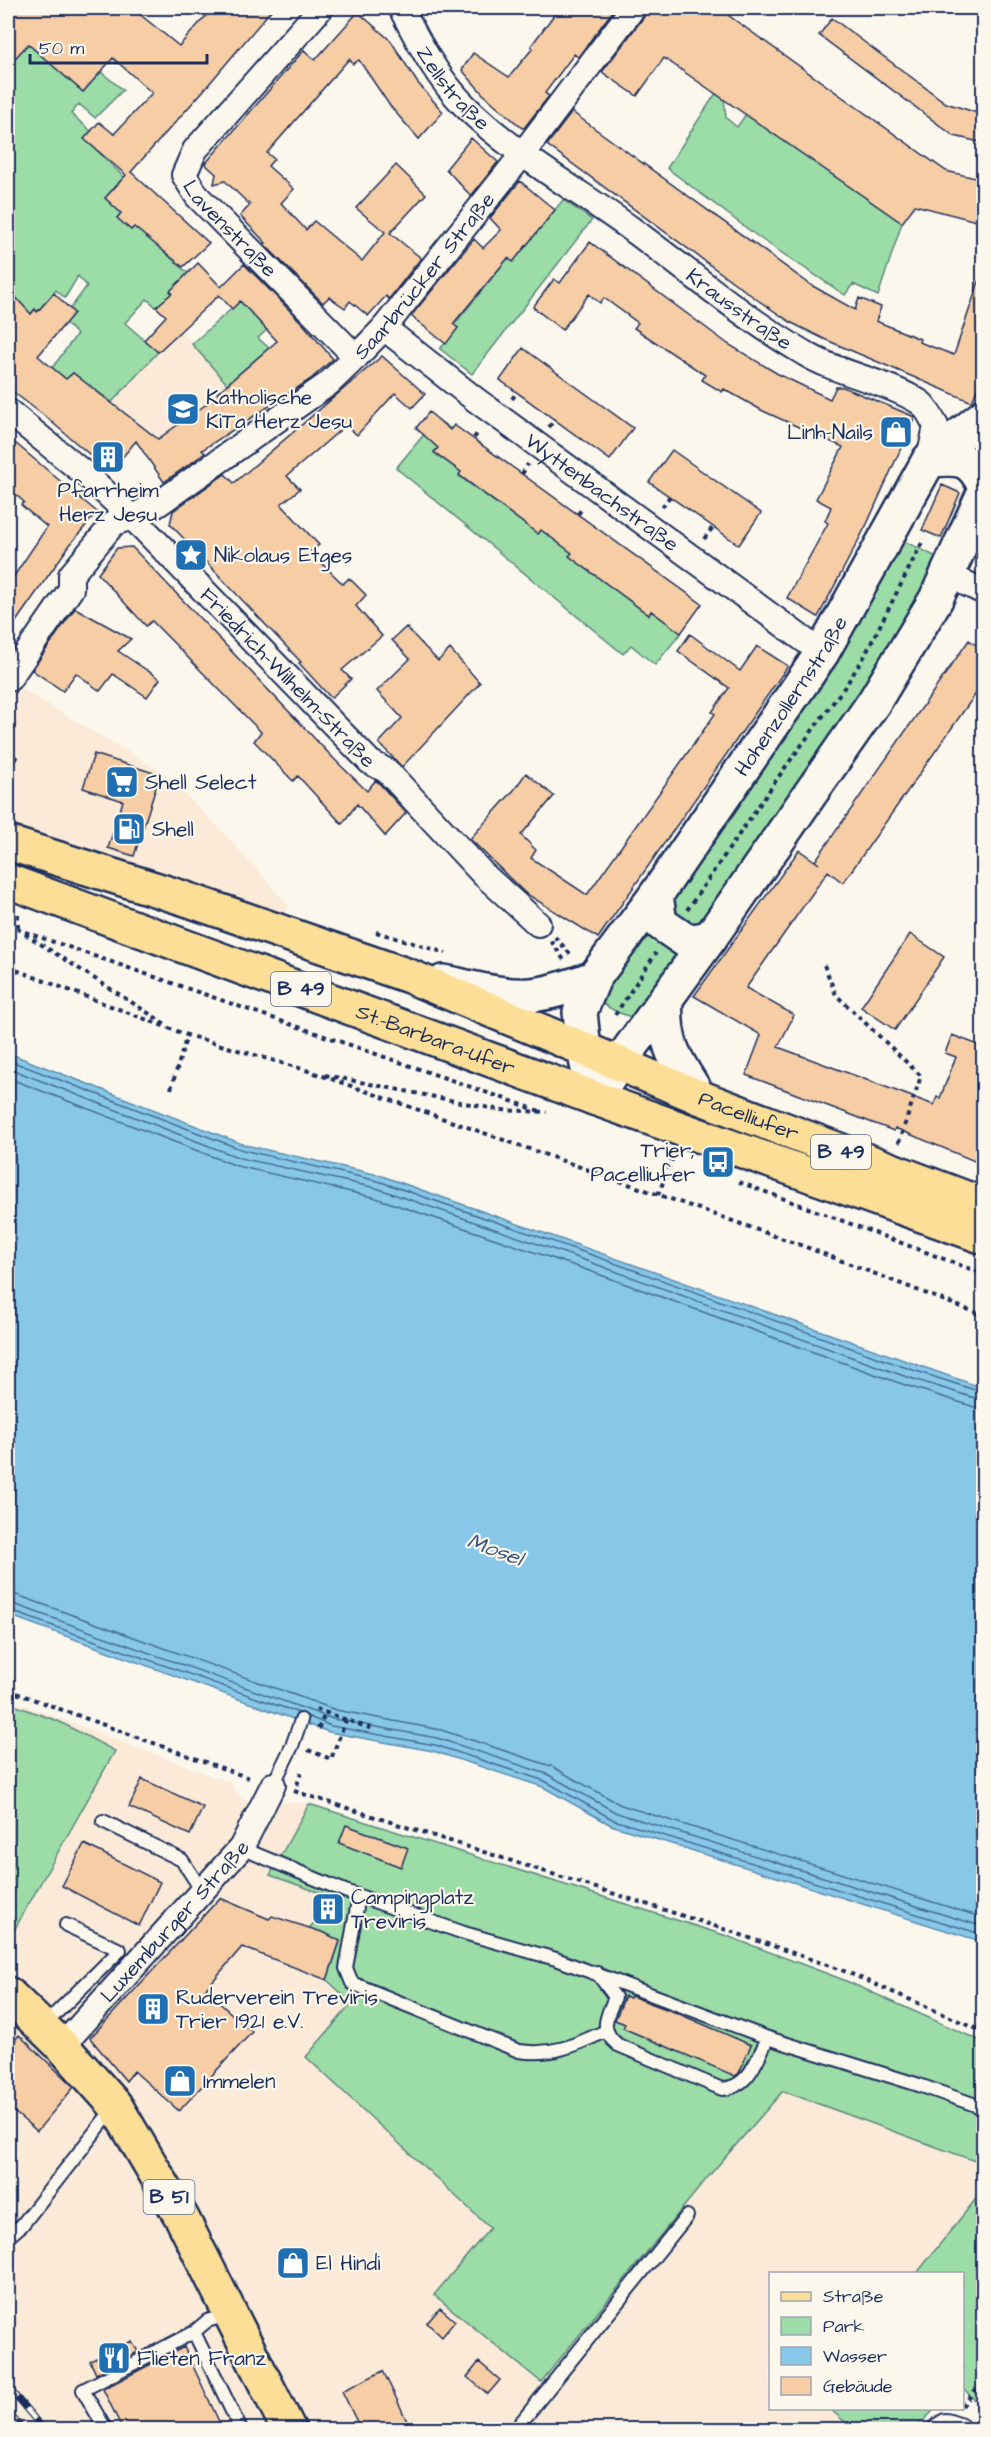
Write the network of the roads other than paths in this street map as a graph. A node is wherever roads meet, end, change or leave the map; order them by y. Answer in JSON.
{"nodes":[{"id":1,"x":321,"y":8,"type":"edge"},
{"id":2,"x":401,"y":8,"type":"edge"},
{"id":3,"x":633,"y":8,"type":"edge"},
{"id":4,"x":523,"y":153,"type":"junction"},
{"id":5,"x":384,"y":328,"type":"junction"},
{"id":6,"x":356,"y":357,"type":"junction"},
{"id":7,"x":8,"y":411,"type":"edge"},
{"id":8,"x":984,"y":416,"type":"edge"},
{"id":9,"x":929,"y":460,"type":"junction"},
{"id":10,"x":984,"y":485,"type":"edge"},
{"id":11,"x":984,"y":493,"type":"edge"},
{"id":12,"x":132,"y":517,"type":"junction"},
{"id":13,"x":946,"y":574,"type":"junction"},
{"id":14,"x":984,"y":592,"type":"edge"},
{"id":15,"x":822,"y":653,"type":"junction"},
{"id":16,"x":9,"y":679,"type":"edge"},
{"id":17,"x":8,"y":843,"type":"edge"},
{"id":18,"x":656,"y":895,"type":"junction"},
{"id":19,"x":13,"y":896,"type":"edge"},
{"id":20,"x":546,"y":930,"type":"road end"},
{"id":21,"x":710,"y":938,"type":"junction"},
{"id":22,"x":584,"y":969,"type":"junction"},
{"id":23,"x":408,"y":976,"type":"junction"},
{"id":24,"x":666,"y":998,"type":"junction"},
{"id":25,"x":584,"y":1050,"type":"junction"},
{"id":26,"x":619,"y":1065,"type":"junction"},
{"id":27,"x":699,"y":1097,"type":"junction"},
{"id":28,"x":594,"y":1098,"type":"junction"},
{"id":29,"x":984,"y":1205,"type":"edge"},
{"id":30,"x":984,"y":1237,"type":"edge"},
{"id":31,"x":301,"y":1720,"type":"dead end"},
{"id":32,"x":273,"y":1785,"type":"joint"},
{"id":33,"x":103,"y":1821,"type":"dead end"},
{"id":34,"x":241,"y":1848,"type":"junction"},
{"id":35,"x":202,"y":1891,"type":"junction"},
{"id":36,"x":359,"y":1896,"type":"junction"},
{"id":37,"x":66,"y":1925,"type":"dead end"},
{"id":38,"x":597,"y":1973,"type":"junction"},
{"id":39,"x":8,"y":1995,"type":"edge"},
{"id":40,"x":606,"y":2031,"type":"junction"},
{"id":41,"x":52,"y":2036,"type":"junction"},
{"id":42,"x":768,"y":2038,"type":"junction"},
{"id":43,"x":116,"y":2105,"type":"junction"},
{"id":44,"x":984,"y":2108,"type":"edge"},
{"id":45,"x":687,"y":2216,"type":"dead end"},
{"id":46,"x":8,"y":2237,"type":"edge"},
{"id":47,"x":231,"y":2314,"type":"junction"},
{"id":48,"x":194,"y":2331,"type":"junction"},
{"id":49,"x":106,"y":2430,"type":"edge"},
{"id":50,"x":242,"y":2430,"type":"edge"},
{"id":51,"x":289,"y":2430,"type":"edge"},
{"id":52,"x":516,"y":2430,"type":"edge"},
{"id":53,"x":940,"y":2430,"type":"edge"},
{"id":54,"x":958,"y":2430,"type":"edge"}],
"edges":[{"from":1,"to":6,"type":"street","name":"Lavenstraße"},
{"from":2,"to":4,"type":"street","name":"Zellstraße"},
{"from":3,"to":4,"type":"street","name":"Saarbrücker Straße"},
{"from":4,"to":5,"type":"street","name":"Saarbrücker Straße"},
{"from":4,"to":9,"type":"street","name":"Krausstraße"},
{"from":5,"to":6,"type":"street","name":"Saarbrücker Straße"},
{"from":5,"to":15,"type":"street","name":"Wyttenbachstraße"},
{"from":6,"to":12,"type":"street","name":"Saarbrücker Straße"},
{"from":7,"to":12,"type":"street","name":"Friedrich-Wilhelm-Straße"},
{"from":8,"to":9,"type":"street","name":"Hohenzollernstraße"},
{"from":9,"to":10,"type":"street"},
{"from":9,"to":15,"type":"street","name":"Hohenzollernstraße"},
{"from":11,"to":13,"type":"street"},
{"from":12,"to":16,"type":"street","name":"Saarbrücker Straße"},
{"from":12,"to":20,"type":"street","name":"Friedrich-Wilhelm-Straße"},
{"from":13,"to":14,"type":"street"},
{"from":13,"to":21,"type":"street"},
{"from":15,"to":18,"type":"street","name":"Hohenzollernstraße"},
{"from":17,"to":23,"type":"main road","name":"St.-Barbara-Ufer","number":"B 49"},
{"from":18,"to":21,"type":"street"},
{"from":18,"to":22,"type":"street","name":"Hohenzollernstraße"},
{"from":19,"to":28,"type":"main road","name":"St.-Barbara-Ufer","number":"B 49"},
{"from":21,"to":24,"type":"street"},
{"from":22,"to":23,"type":"street"},
{"from":22,"to":25,"type":"street","name":"Hohenzollernstraße"},
{"from":23,"to":25,"type":"main road","name":"St.-Barbara-Ufer","number":"B 49"},
{"from":24,"to":26,"type":"street"},
{"from":24,"to":27,"type":"street"},
{"from":25,"to":26,"type":"main road","name":"Pacelliufer","number":"B 49"},
{"from":25,"to":28,"type":"street","name":"Hohenzollernstraße"},
{"from":26,"to":27,"type":"main road","name":"Pacelliufer","number":"B 49"},
{"from":26,"to":28,"type":"street"},
{"from":27,"to":29,"type":"main road","name":"Pacelliufer","number":"B 49"},
{"from":28,"to":30,"type":"main road","name":"Pacelliufer","number":"B 49"},
{"from":31,"to":32,"type":"lane"},
{"from":32,"to":34,"type":"street","name":"Luxemburger Straße"},
{"from":33,"to":35,"type":"lane"},
{"from":34,"to":35,"type":"street","name":"Luxemburger Straße"},
{"from":34,"to":36,"type":"lane"},
{"from":35,"to":41,"type":"street","name":"Luxemburger Straße"},
{"from":36,"to":38,"type":"lane"},
{"from":36,"to":40,"type":"lane"},
{"from":37,"to":41,"type":"lane"},
{"from":38,"to":40,"type":"lane"},
{"from":38,"to":42,"type":"lane"},
{"from":39,"to":41,"type":"main road","number":"B 51"},
{"from":40,"to":42,"type":"lane"},
{"from":41,"to":43,"type":"main road","number":"B 51"},
{"from":42,"to":44,"type":"lane"},
{"from":43,"to":46,"type":"lane"},
{"from":43,"to":47,"type":"main road","number":"B 51"},
{"from":45,"to":52,"type":"lane"},
{"from":47,"to":48,"type":"lane"},
{"from":47,"to":51,"type":"main road","number":"B 51"},
{"from":48,"to":49,"type":"lane"},
{"from":48,"to":50,"type":"lane"},
{"from":53,"to":54,"type":"street"}]}
